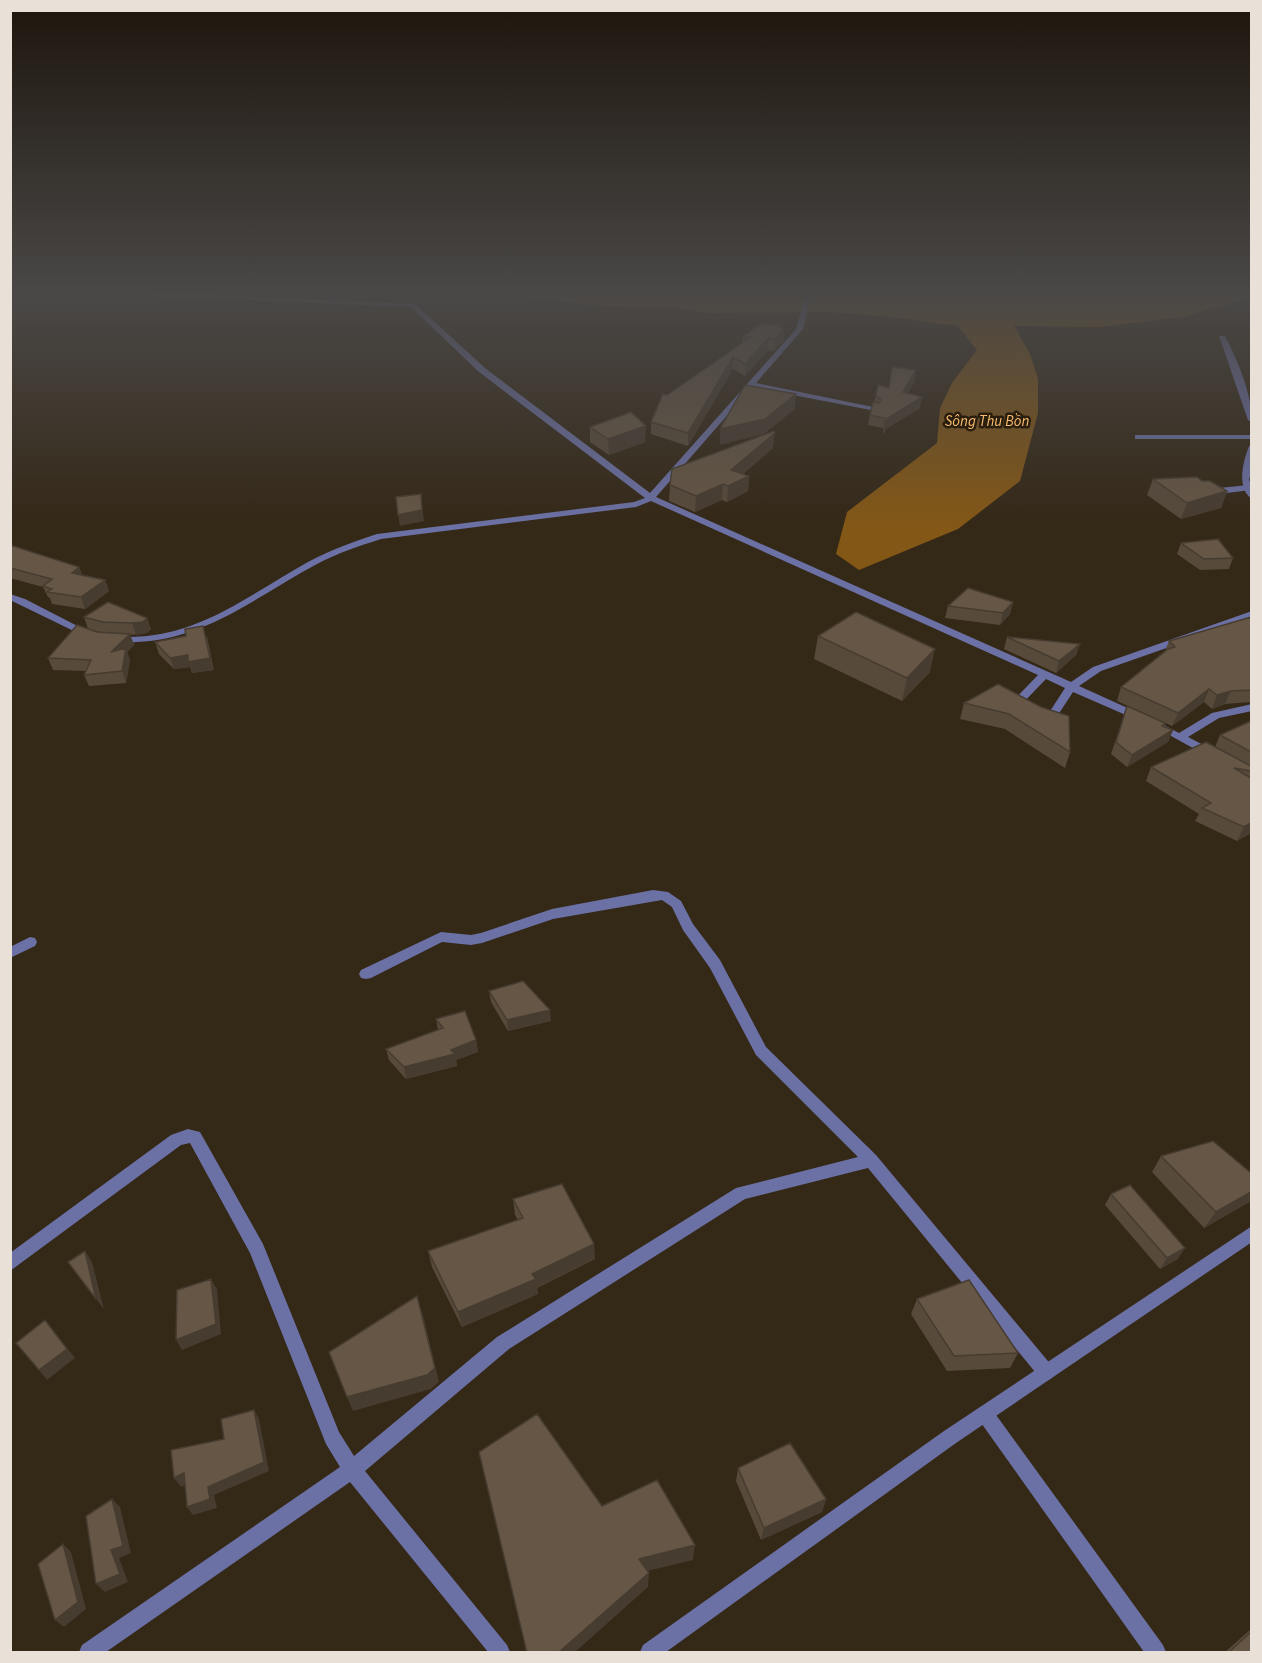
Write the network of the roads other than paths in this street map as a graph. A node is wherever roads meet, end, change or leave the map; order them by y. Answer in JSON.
{"nodes":[{"id":1,"x":483,"y":371,"type":"edge"},
{"id":2,"x":763,"y":371,"type":"edge"},
{"id":3,"x":1235,"y":371,"type":"edge"},
{"id":4,"x":751,"y":384,"type":"junction"},
{"id":5,"x":873,"y":409,"type":"edge"},
{"id":6,"x":1251,"y":420,"type":"edge"},
{"id":7,"x":1138,"y":437,"type":"dead end"},
{"id":8,"x":1251,"y":437,"type":"edge"},
{"id":9,"x":1251,"y":448,"type":"edge"},
{"id":10,"x":1197,"y":493,"type":"edge"},
{"id":11,"x":1250,"y":493,"type":"edge"},
{"id":12,"x":651,"y":498,"type":"junction"},
{"id":13,"x":10,"y":597,"type":"edge"},
{"id":14,"x":1251,"y":614,"type":"edge"},
{"id":15,"x":1044,"y":675,"type":"junction"},
{"id":16,"x":1071,"y":687,"type":"junction"},
{"id":17,"x":1016,"y":704,"type":"edge"},
{"id":18,"x":1251,"y":707,"type":"edge"},
{"id":19,"x":1050,"y":719,"type":"edge"},
{"id":20,"x":1180,"y":737,"type":"junction"},
{"id":21,"x":1221,"y":760,"type":"edge"},
{"id":22,"x":30,"y":942,"type":"dead end"},
{"id":23,"x":10,"y":953,"type":"edge"},
{"id":24,"x":366,"y":974,"type":"dead end"},
{"id":25,"x":871,"y":1160,"type":"junction"},
{"id":26,"x":1251,"y":1233,"type":"edge"},
{"id":27,"x":10,"y":1263,"type":"edge"},
{"id":28,"x":1046,"y":1372,"type":"junction"},
{"id":29,"x":985,"y":1414,"type":"junction"},
{"id":30,"x":352,"y":1470,"type":"junction"},
{"id":31,"x":89,"y":1653,"type":"edge"},
{"id":32,"x":500,"y":1653,"type":"edge"},
{"id":33,"x":650,"y":1653,"type":"edge"},
{"id":34,"x":1156,"y":1653,"type":"edge"}],
"edges":[{"from":1,"to":12,"type":"street"},
{"from":2,"to":4,"type":"street"},
{"from":3,"to":6,"type":"street"},
{"from":4,"to":5,"type":"street"},
{"from":4,"to":12,"type":"street"},
{"from":7,"to":8,"type":"street"},
{"from":9,"to":11,"type":"street"},
{"from":10,"to":11,"type":"street"},
{"from":12,"to":13,"type":"street"},
{"from":12,"to":15,"type":"street"},
{"from":14,"to":16,"type":"street"},
{"from":15,"to":16,"type":"street"},
{"from":15,"to":17,"type":"street"},
{"from":16,"to":19,"type":"street"},
{"from":16,"to":20,"type":"street"},
{"from":18,"to":20,"type":"street"},
{"from":20,"to":21,"type":"street"},
{"from":22,"to":23,"type":"street"},
{"from":24,"to":25,"type":"street"},
{"from":25,"to":28,"type":"street"},
{"from":25,"to":30,"type":"street"},
{"from":26,"to":28,"type":"street"},
{"from":27,"to":30,"type":"street"},
{"from":28,"to":29,"type":"street"},
{"from":29,"to":33,"type":"street"},
{"from":29,"to":34,"type":"street"},
{"from":30,"to":31,"type":"street"},
{"from":30,"to":32,"type":"street"}]}
